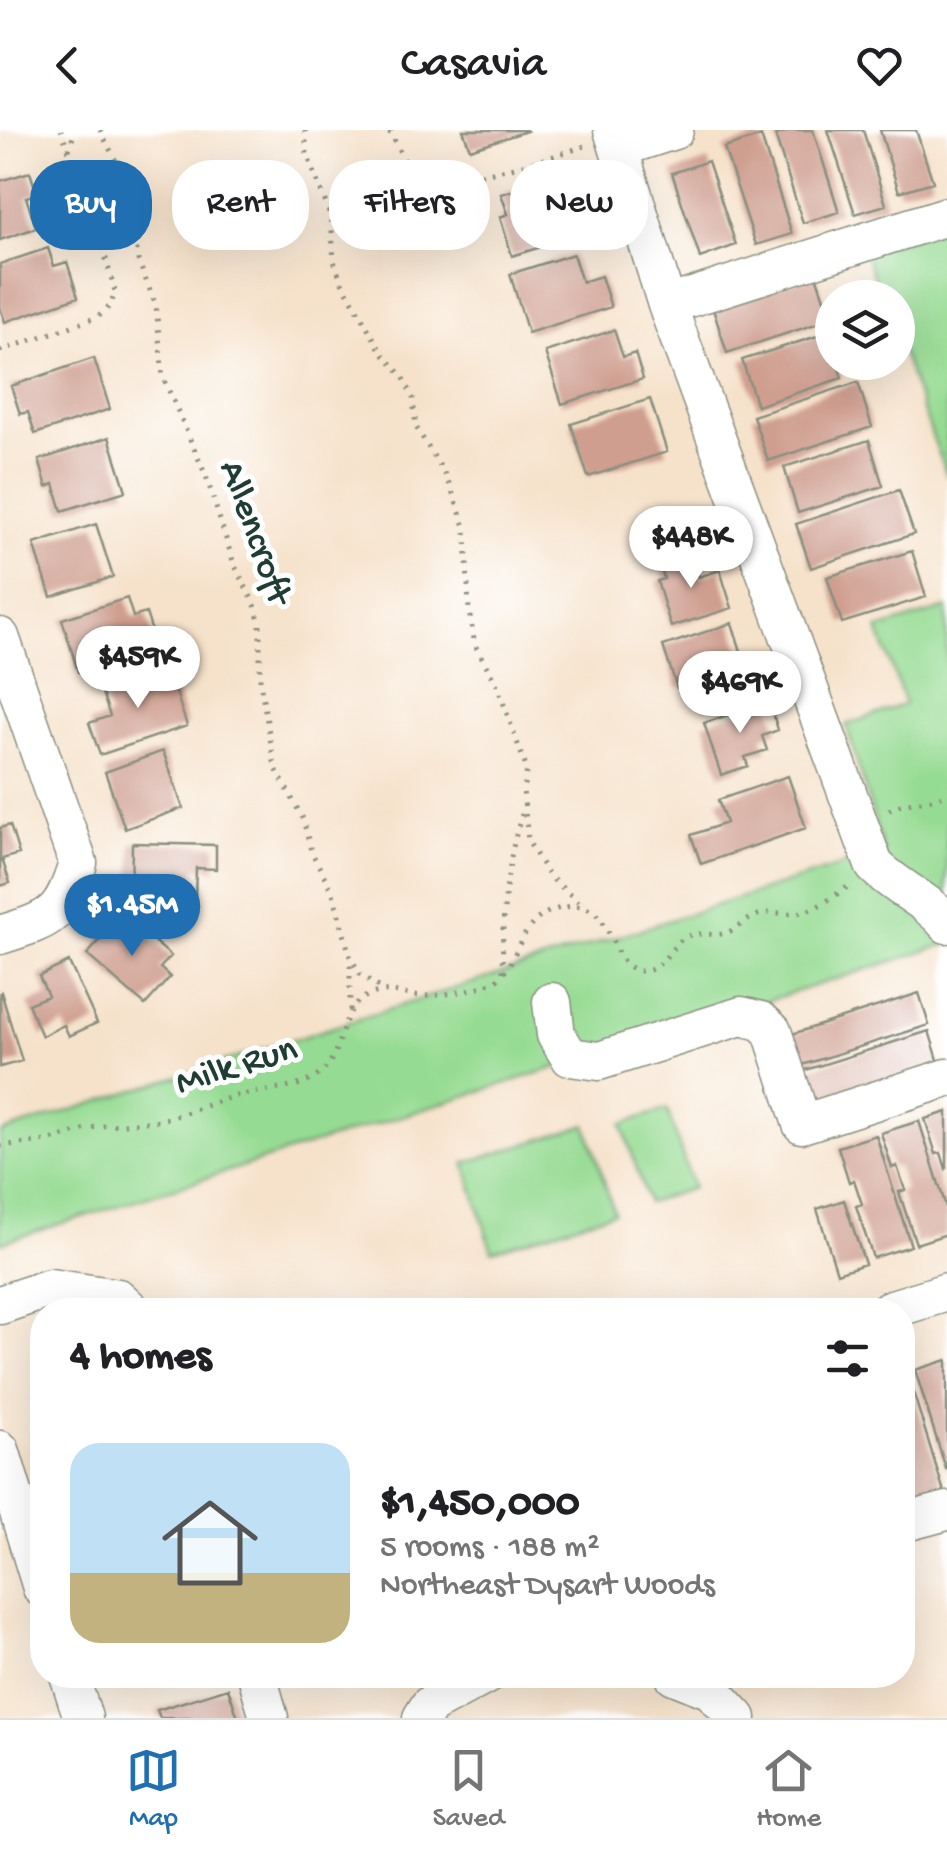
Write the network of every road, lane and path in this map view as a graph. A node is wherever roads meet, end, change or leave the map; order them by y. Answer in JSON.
{"nodes":[{"id":1,"x":61,"y":130,"type":"edge"},
{"id":2,"x":75,"y":130,"type":"edge"},
{"id":3,"x":100,"y":130,"type":"edge"},
{"id":4,"x":304,"y":130,"type":"edge"},
{"id":5,"x":378,"y":130,"type":"edge"},
{"id":6,"x":674,"y":130,"type":"edge"},
{"id":7,"x":391,"y":131,"type":"edge"},
{"id":8,"x":609,"y":140,"type":"edge"},
{"id":9,"x":69,"y":150,"type":"junction"},
{"id":10,"x":947,"y":216,"type":"edge"},
{"id":11,"x":667,"y":305,"type":"junction"},
{"id":12,"x":0,"y":351,"type":"edge"},
{"id":13,"x":0,"y":636,"type":"edge"},
{"id":14,"x":947,"y":793,"type":"edge"},
{"id":15,"x":524,"y":808,"type":"junction"},
{"id":16,"x":885,"y":814,"type":"dead end"},
{"id":17,"x":874,"y":865,"type":"junction"},
{"id":18,"x":583,"y":906,"type":"junction"},
{"id":19,"x":947,"y":924,"type":"edge"},
{"id":20,"x":0,"y":935,"type":"edge"},
{"id":21,"x":350,"y":956,"type":"junction"},
{"id":22,"x":502,"y":973,"type":"junction"},
{"id":23,"x":384,"y":991,"type":"junction"},
{"id":24,"x":552,"y":1002,"type":"dead end"},
{"id":25,"x":350,"y":1013,"type":"junction"},
{"id":26,"x":947,"y":1078,"type":"edge"},
{"id":27,"x":0,"y":1146,"type":"edge"},
{"id":28,"x":947,"y":1292,"type":"edge"},
{"id":29,"x":118,"y":1298,"type":"edge"},
{"id":30,"x":915,"y":1302,"type":"edge"},
{"id":31,"x":0,"y":1305,"type":"edge"},
{"id":32,"x":0,"y":1450,"type":"edge"},
{"id":33,"x":947,"y":1511,"type":"edge"},
{"id":34,"x":915,"y":1520,"type":"edge"},
{"id":35,"x":30,"y":1549,"type":"edge"},
{"id":36,"x":73,"y":1688,"type":"edge"},
{"id":37,"x":261,"y":1688,"type":"edge"},
{"id":38,"x":463,"y":1688,"type":"edge"},
{"id":39,"x":705,"y":1688,"type":"edge"},
{"id":40,"x":82,"y":1718,"type":"edge"},
{"id":41,"x":270,"y":1718,"type":"edge"},
{"id":42,"x":422,"y":1718,"type":"edge"},
{"id":43,"x":737,"y":1718,"type":"edge"}],
"edges":[{"from":1,"to":9,"type":"path"},
{"from":2,"to":9,"type":"path"},
{"from":3,"to":21,"type":"path","name":"Allencroft"},
{"from":4,"to":15,"type":"path"},
{"from":5,"to":7,"type":"path"},
{"from":6,"to":8,"type":"street"},
{"from":7,"to":8,"type":"path"},
{"from":8,"to":11,"type":"street"},
{"from":9,"to":12,"type":"path"},
{"from":10,"to":11,"type":"street"},
{"from":11,"to":17,"type":"street"},
{"from":13,"to":20,"type":"street"},
{"from":14,"to":16,"type":"path"},
{"from":15,"to":18,"type":"path"},
{"from":15,"to":22,"type":"path"},
{"from":17,"to":18,"type":"path"},
{"from":17,"to":19,"type":"street"},
{"from":18,"to":22,"type":"path"},
{"from":21,"to":23,"type":"path","name":"Allencroft"},
{"from":21,"to":25,"type":"path","name":"Allencroft"},
{"from":22,"to":23,"type":"path"},
{"from":23,"to":25,"type":"path"},
{"from":24,"to":26,"type":"street"},
{"from":25,"to":27,"type":"path","name":"Milk Run"},
{"from":28,"to":30,"type":"street"},
{"from":29,"to":31,"type":"street"},
{"from":32,"to":35,"type":"street"},
{"from":33,"to":34,"type":"street"},
{"from":36,"to":40,"type":"street"},
{"from":37,"to":41,"type":"street"},
{"from":38,"to":42,"type":"street"},
{"from":39,"to":43,"type":"street"}]}
